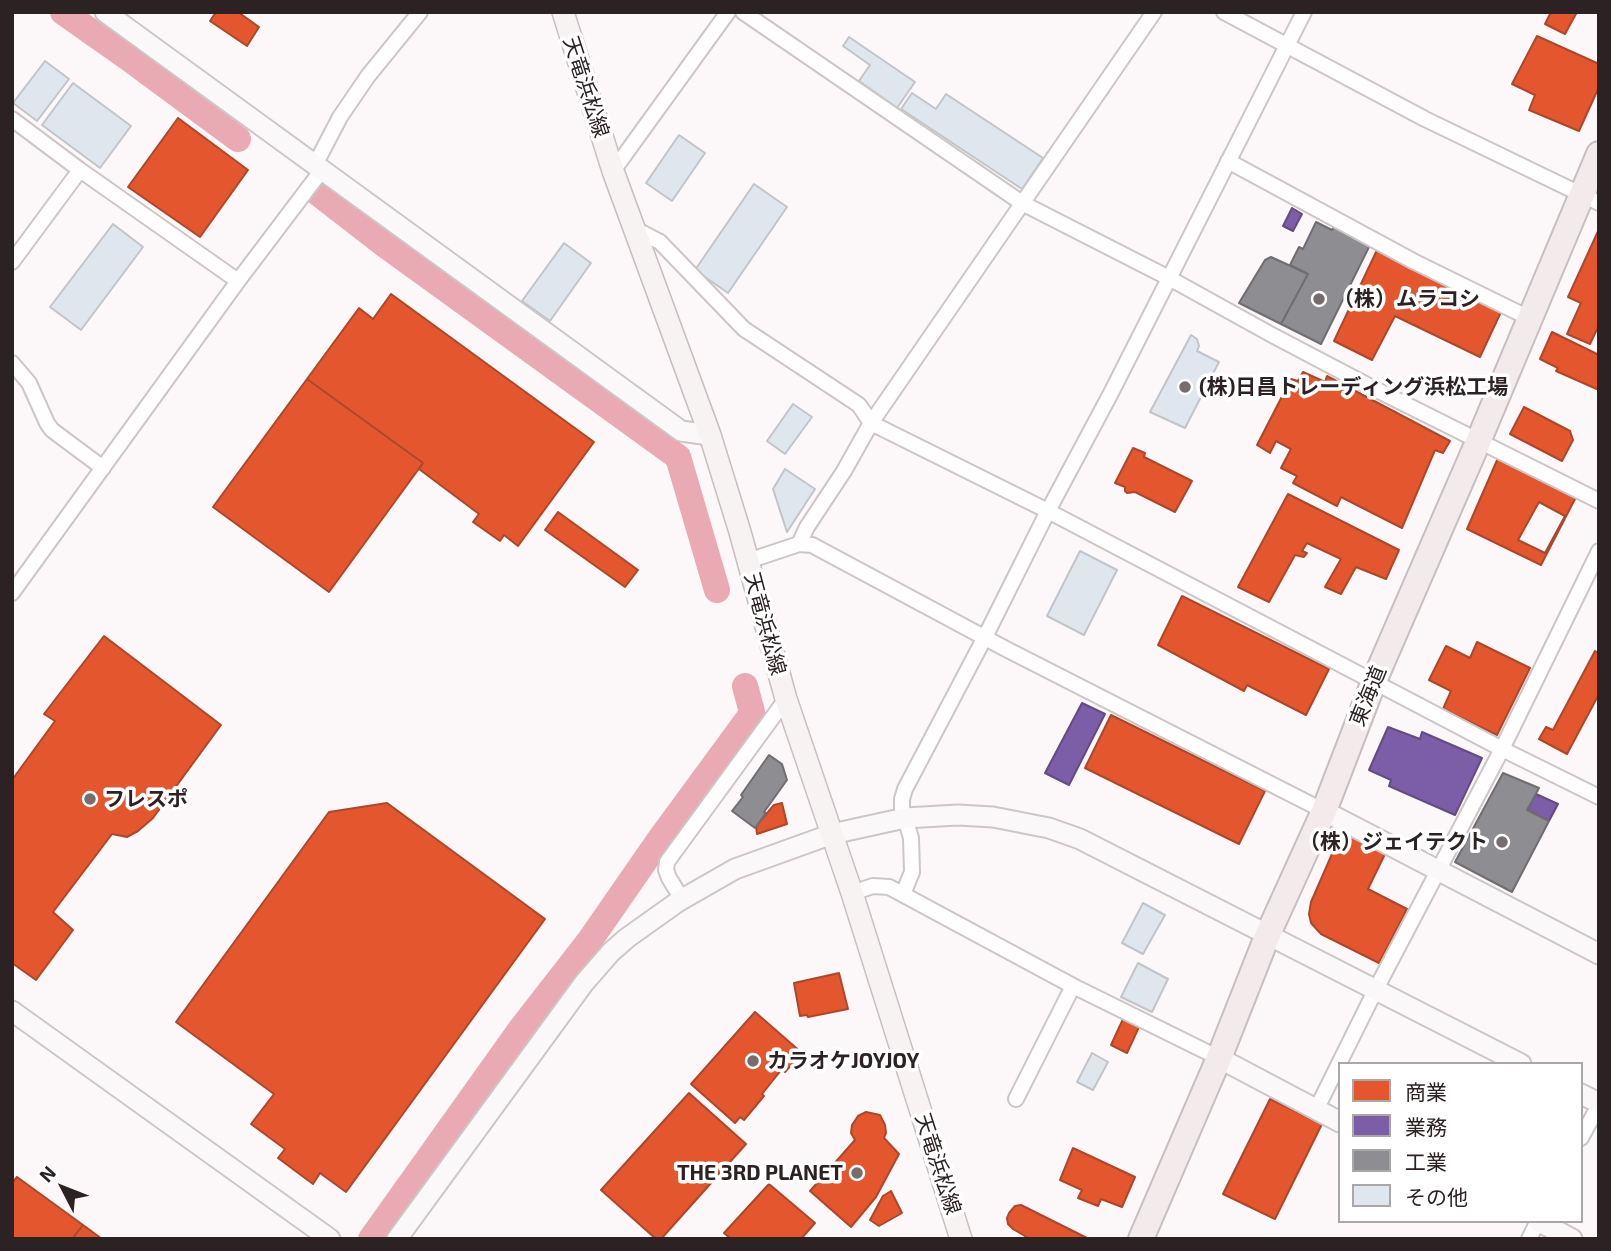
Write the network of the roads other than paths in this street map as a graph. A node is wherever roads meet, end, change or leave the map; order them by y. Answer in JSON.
{"nodes":[{"id":1,"x":106,"y":12,"type":"edge"},
{"id":2,"x":420,"y":12,"type":"edge"},
{"id":3,"x":563,"y":12,"type":"edge"},
{"id":4,"x":728,"y":12,"type":"edge"},
{"id":5,"x":743,"y":12,"type":"edge"},
{"id":6,"x":1154,"y":12,"type":"edge"},
{"id":7,"x":1224,"y":12,"type":"edge"},
{"id":8,"x":1304,"y":12,"type":"edge"},
{"id":9,"x":1287,"y":44,"type":"junction"},
{"id":10,"x":12,"y":120,"type":"edge"},
{"id":11,"x":1599,"y":154,"type":"edge"},
{"id":12,"x":1228,"y":161,"type":"junction"},
{"id":13,"x":319,"y":168,"type":"junction"},
{"id":14,"x":80,"y":170,"type":"junction"},
{"id":15,"x":613,"y":171,"type":"junction"},
{"id":16,"x":1590,"y":198,"type":"edge"},
{"id":17,"x":1022,"y":202,"type":"junction"},
{"id":18,"x":635,"y":229,"type":"junction"},
{"id":19,"x":12,"y":262,"type":"edge"},
{"id":20,"x":1169,"y":278,"type":"junction"},
{"id":21,"x":238,"y":281,"type":"junction"},
{"id":22,"x":1529,"y":318,"type":"junction"},
{"id":23,"x":12,"y":363,"type":"edge"},
{"id":24,"x":871,"y":423,"type":"junction"},
{"id":25,"x":710,"y":435,"type":"junction"},
{"id":26,"x":1478,"y":442,"type":"junction"},
{"id":27,"x":103,"y":468,"type":"junction"},
{"id":28,"x":1599,"y":501,"type":"edge"},
{"id":29,"x":1048,"y":511,"type":"junction"},
{"id":30,"x":799,"y":544,"type":"junction"},
{"id":31,"x":1599,"y":551,"type":"edge"},
{"id":32,"x":748,"y":561,"type":"junction"},
{"id":33,"x":12,"y":593,"type":"edge"},
{"id":34,"x":985,"y":637,"type":"junction"},
{"id":35,"x":1374,"y":681,"type":"junction"},
{"id":36,"x":786,"y":699,"type":"junction"},
{"id":37,"x":1502,"y":749,"type":"junction"},
{"id":38,"x":1599,"y":797,"type":"edge"},
{"id":39,"x":1324,"y":811,"type":"junction"},
{"id":40,"x":905,"y":818,"type":"junction"},
{"id":41,"x":832,"y":834,"type":"junction"},
{"id":42,"x":1438,"y":871,"type":"junction"},
{"id":43,"x":852,"y":893,"type":"junction"},
{"id":44,"x":903,"y":894,"type":"junction"},
{"id":45,"x":682,"y":899,"type":"junction"},
{"id":46,"x":1268,"y":934,"type":"junction"},
{"id":47,"x":1599,"y":954,"type":"edge"},
{"id":48,"x":1073,"y":986,"type":"junction"},
{"id":49,"x":1376,"y":989,"type":"junction"},
{"id":50,"x":12,"y":1011,"type":"edge"},
{"id":51,"x":1219,"y":1058,"type":"junction"},
{"id":52,"x":1340,"y":1062,"type":"edge"},
{"id":53,"x":1517,"y":1062,"type":"edge"},
{"id":54,"x":1338,"y":1066,"type":"edge"},
{"id":55,"x":1583,"y":1095,"type":"edge"},
{"id":56,"x":1016,"y":1099,"type":"dead end"},
{"id":57,"x":1599,"y":1104,"type":"edge"},
{"id":58,"x":1316,"y":1110,"type":"junction"},
{"id":59,"x":1338,"y":1121,"type":"edge"},
{"id":60,"x":1583,"y":1135,"type":"edge"},
{"id":61,"x":1537,"y":1223,"type":"edge"},
{"id":62,"x":1542,"y":1223,"type":"edge"},
{"id":63,"x":330,"y":1239,"type":"edge"},
{"id":64,"x":397,"y":1239,"type":"edge"},
{"id":65,"x":961,"y":1239,"type":"edge"},
{"id":66,"x":1141,"y":1239,"type":"edge"},
{"id":67,"x":1530,"y":1239,"type":"edge"},
{"id":68,"x":1572,"y":1239,"type":"edge"}],
"edges":[{"from":1,"to":13,"type":"street"},
{"from":2,"to":13,"type":"street"},
{"from":3,"to":15,"type":"main road","name":"天竜浜松線"},
{"from":4,"to":15,"type":"street"},
{"from":5,"to":17,"type":"street"},
{"from":6,"to":17,"type":"street"},
{"from":7,"to":9,"type":"street"},
{"from":8,"to":9,"type":"street"},
{"from":9,"to":12,"type":"street"},
{"from":9,"to":16,"type":"street"},
{"from":10,"to":14,"type":"street"},
{"from":11,"to":16,"type":"highway","name":"東海道"},
{"from":12,"to":20,"type":"street"},
{"from":12,"to":22,"type":"street"},
{"from":13,"to":21,"type":"street"},
{"from":13,"to":25,"type":"street"},
{"from":14,"to":19,"type":"street"},
{"from":14,"to":21,"type":"street"},
{"from":15,"to":18,"type":"main road","name":"天竜浜松線"},
{"from":16,"to":22,"type":"highway","name":"東海道"},
{"from":17,"to":20,"type":"street"},
{"from":17,"to":24,"type":"street"},
{"from":18,"to":24,"type":"street"},
{"from":18,"to":25,"type":"main road","name":"天竜浜松線"},
{"from":20,"to":26,"type":"street"},
{"from":20,"to":29,"type":"street"},
{"from":21,"to":27,"type":"street"},
{"from":22,"to":26,"type":"highway","name":"東海道"},
{"from":23,"to":27,"type":"street"},
{"from":24,"to":29,"type":"street"},
{"from":24,"to":30,"type":"street"},
{"from":25,"to":32,"type":"main road","name":"天竜浜松線"},
{"from":26,"to":28,"type":"street"},
{"from":26,"to":35,"type":"highway","name":"東海道"},
{"from":27,"to":33,"type":"street"},
{"from":29,"to":34,"type":"street"},
{"from":29,"to":35,"type":"street"},
{"from":30,"to":32,"type":"street"},
{"from":30,"to":34,"type":"street"},
{"from":31,"to":37,"type":"street"},
{"from":32,"to":36,"type":"main road","name":"天竜浜松線"},
{"from":34,"to":39,"type":"street"},
{"from":34,"to":40,"type":"street"},
{"from":35,"to":37,"type":"street"},
{"from":35,"to":39,"type":"highway","name":"東海道"},
{"from":36,"to":41,"type":"main road","name":"天竜浜松線"},
{"from":36,"to":45,"type":"street"},
{"from":37,"to":38,"type":"street"},
{"from":37,"to":42,"type":"street"},
{"from":39,"to":42,"type":"street"},
{"from":39,"to":46,"type":"highway","name":"東海道"},
{"from":40,"to":41,"type":"street"},
{"from":40,"to":44,"type":"street"},
{"from":40,"to":46,"type":"street"},
{"from":41,"to":43,"type":"main road","name":"天竜浜松線"},
{"from":41,"to":45,"type":"street"},
{"from":42,"to":47,"type":"street"},
{"from":42,"to":49,"type":"street"},
{"from":43,"to":44,"type":"street"},
{"from":43,"to":65,"type":"main road","name":"天竜浜松線"},
{"from":44,"to":48,"type":"street"},
{"from":45,"to":64,"type":"street"},
{"from":46,"to":49,"type":"street"},
{"from":46,"to":51,"type":"highway","name":"東海道"},
{"from":48,"to":51,"type":"street"},
{"from":48,"to":56,"type":"street"},
{"from":49,"to":52,"type":"street"},
{"from":49,"to":53,"type":"street"},
{"from":50,"to":63,"type":"street"},
{"from":51,"to":58,"type":"street"},
{"from":51,"to":66,"type":"highway","name":"東海道"},
{"from":54,"to":58,"type":"street"},
{"from":55,"to":57,"type":"street"},
{"from":57,"to":60,"type":"street"},
{"from":58,"to":59,"type":"street"},
{"from":61,"to":67,"type":"street"},
{"from":62,"to":68,"type":"street"}]}
